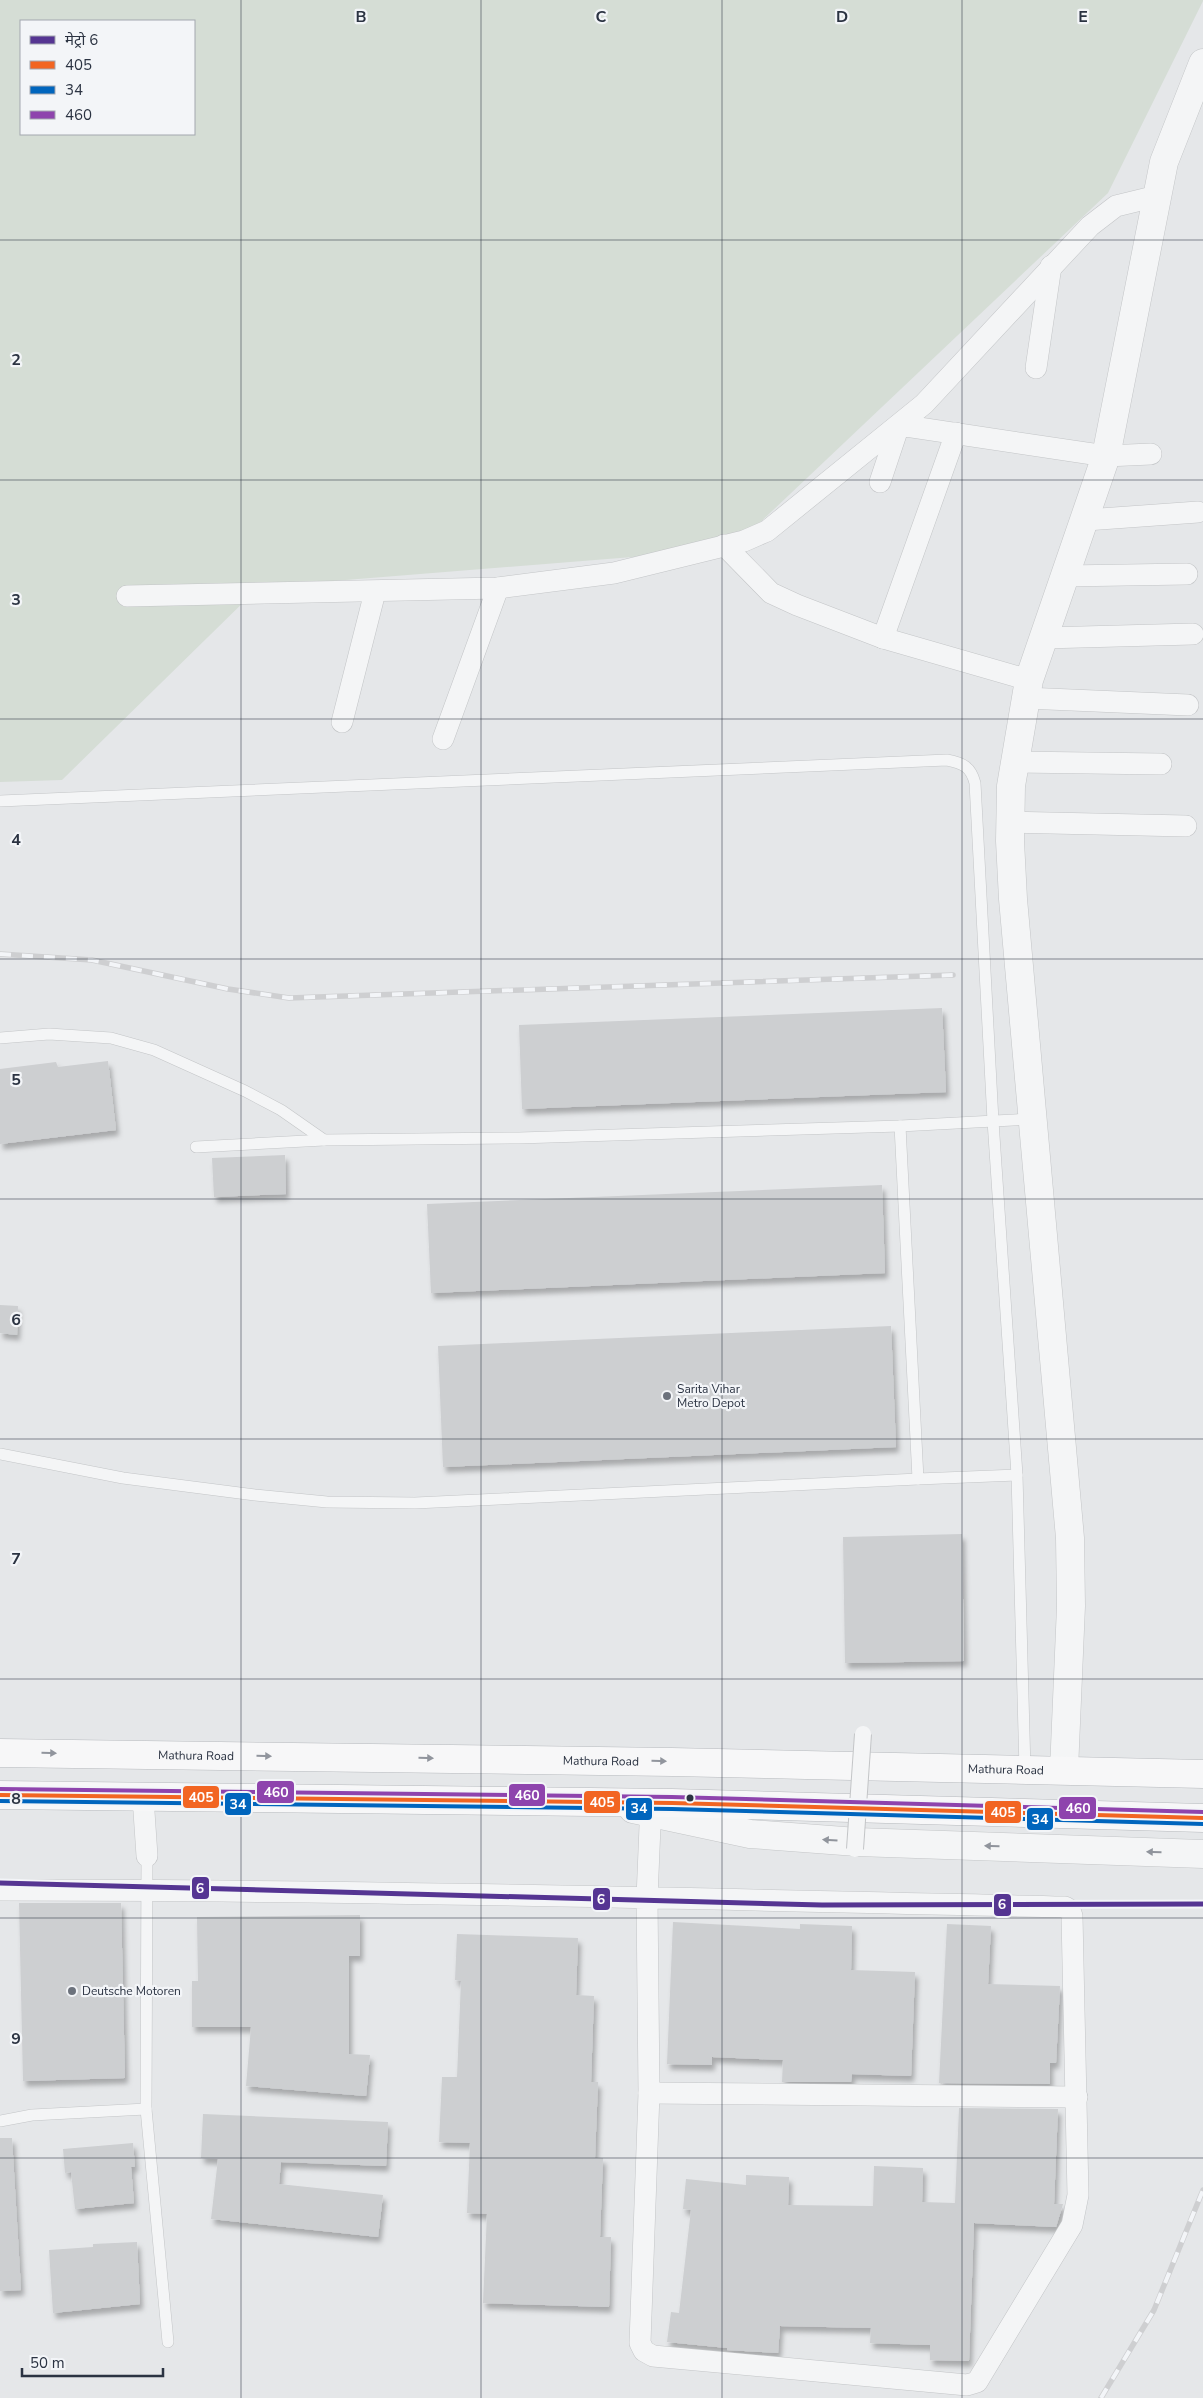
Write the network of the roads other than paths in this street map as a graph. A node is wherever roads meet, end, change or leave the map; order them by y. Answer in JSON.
{"nodes":[{"id":1,"x":1203,"y":63,"type":"edge"},
{"id":2,"x":1157,"y":196,"type":"junction"},
{"id":3,"x":1051,"y":266,"type":"junction"},
{"id":4,"x":1036,"y":368,"type":"dead end"},
{"id":5,"x":899,"y":425,"type":"junction"},
{"id":6,"x":956,"y":433,"type":"junction"},
{"id":7,"x":1150,"y":454,"type":"dead end"},
{"id":8,"x":1106,"y":456,"type":"junction"},
{"id":9,"x":880,"y":482,"type":"dead end"},
{"id":10,"x":1198,"y":512,"type":"dead end"},
{"id":11,"x":1086,"y":520,"type":"junction"},
{"id":12,"x":724,"y":545,"type":"junction"},
{"id":13,"x":1187,"y":574,"type":"dead end"},
{"id":14,"x":1066,"y":576,"type":"junction"},
{"id":15,"x":498,"y":588,"type":"junction"},
{"id":16,"x":375,"y":592,"type":"junction"},
{"id":17,"x":127,"y":596,"type":"dead end"},
{"id":18,"x":1193,"y":634,"type":"dead end"},
{"id":19,"x":884,"y":638,"type":"junction"},
{"id":20,"x":1044,"y":638,"type":"junction"},
{"id":21,"x":1027,"y":689,"type":"junction"},
{"id":22,"x":1188,"y":705,"type":"dead end"},
{"id":23,"x":342,"y":722,"type":"dead end"},
{"id":24,"x":443,"y":739,"type":"dead end"},
{"id":25,"x":1014,"y":762,"type":"junction"},
{"id":26,"x":1161,"y":764,"type":"dead end"},
{"id":27,"x":0,"y":801,"type":"edge"},
{"id":28,"x":1010,"y":822,"type":"junction"},
{"id":29,"x":1186,"y":826,"type":"dead end"},
{"id":30,"x":0,"y":1038,"type":"edge"},
{"id":31,"x":1032,"y":1118,"type":"junction"},
{"id":32,"x":993,"y":1121,"type":"junction"},
{"id":33,"x":900,"y":1126,"type":"junction"},
{"id":34,"x":324,"y":1140,"type":"junction"},
{"id":35,"x":196,"y":1147,"type":"dead end"},
{"id":36,"x":0,"y":1454,"type":"edge"},
{"id":37,"x":1017,"y":1475,"type":"junction"},
{"id":38,"x":918,"y":1479,"type":"junction"},
{"id":39,"x":863,"y":1734,"type":"dead end"},
{"id":40,"x":0,"y":1752,"type":"edge"},
{"id":41,"x":1025,"y":1770,"type":"junction"},
{"id":42,"x":1064,"y":1770,"type":"junction"},
{"id":43,"x":1203,"y":1774,"type":"edge"},
{"id":44,"x":0,"y":1795,"type":"edge"},
{"id":45,"x":143,"y":1797,"type":"junction"},
{"id":46,"x":651,"y":1808,"type":"junction"},
{"id":47,"x":1203,"y":1818,"type":"edge"},
{"id":48,"x":855,"y":1849,"type":"dead end"},
{"id":49,"x":1203,"y":1854,"type":"edge"},
{"id":50,"x":147,"y":1856,"type":"joint"},
{"id":51,"x":145,"y":1889,"type":"junction"},
{"id":52,"x":0,"y":1890,"type":"edge"},
{"id":53,"x":648,"y":1898,"type":"junction"},
{"id":54,"x":649,"y":2093,"type":"junction"},
{"id":55,"x":1077,"y":2096,"type":"junction"},
{"id":56,"x":146,"y":2109,"type":"junction"},
{"id":57,"x":0,"y":2121,"type":"edge"},
{"id":58,"x":168,"y":2342,"type":"dead end"}],
"edges":[{"from":1,"to":2,"type":"street"},
{"from":2,"to":3,"type":"street"},
{"from":2,"to":8,"type":"street"},
{"from":3,"to":4,"type":"street"},
{"from":3,"to":5,"type":"street"},
{"from":5,"to":6,"type":"street"},
{"from":5,"to":9,"type":"street"},
{"from":5,"to":12,"type":"street"},
{"from":6,"to":8,"type":"street"},
{"from":6,"to":19,"type":"street"},
{"from":7,"to":8,"type":"street"},
{"from":8,"to":11,"type":"street"},
{"from":10,"to":11,"type":"street"},
{"from":11,"to":14,"type":"street"},
{"from":12,"to":15,"type":"street"},
{"from":12,"to":19,"type":"street"},
{"from":13,"to":14,"type":"street"},
{"from":14,"to":20,"type":"street"},
{"from":15,"to":16,"type":"street"},
{"from":15,"to":24,"type":"street"},
{"from":16,"to":17,"type":"street"},
{"from":16,"to":23,"type":"street"},
{"from":18,"to":20,"type":"street"},
{"from":19,"to":21,"type":"street"},
{"from":20,"to":21,"type":"street"},
{"from":21,"to":22,"type":"street"},
{"from":21,"to":25,"type":"street"},
{"from":25,"to":26,"type":"street"},
{"from":25,"to":28,"type":"street"},
{"from":27,"to":32,"type":"lane"},
{"from":28,"to":29,"type":"street"},
{"from":28,"to":31,"type":"street"},
{"from":30,"to":34,"type":"lane"},
{"from":31,"to":32,"type":"lane"},
{"from":31,"to":42,"type":"street"},
{"from":32,"to":33,"type":"lane"},
{"from":32,"to":37,"type":"lane"},
{"from":33,"to":34,"type":"lane"},
{"from":33,"to":38,"type":"lane"},
{"from":34,"to":35,"type":"lane"},
{"from":36,"to":38,"type":"lane"},
{"from":37,"to":38,"type":"lane"},
{"from":37,"to":41,"type":"lane"},
{"from":39,"to":48,"type":"street","bridge":true},
{"from":40,"to":41,"type":"highway","name":"Mathura Road","one_way":true},
{"from":41,"to":42,"type":"highway","name":"Mathura Road"},
{"from":42,"to":43,"type":"highway","name":"Mathura Road"},
{"from":44,"to":45,"type":"highway"},
{"from":45,"to":46,"type":"highway"},
{"from":45,"to":50,"type":"street"},
{"from":46,"to":47,"type":"highway"},
{"from":49,"to":46,"type":"street","one_way":true},
{"from":46,"to":53,"type":"street"},
{"from":50,"to":51,"type":"lane"},
{"from":51,"to":52,"type":"street"},
{"from":51,"to":53,"type":"street"},
{"from":51,"to":56,"type":"lane"},
{"from":53,"to":54,"type":"street"},
{"from":53,"to":55,"type":"street"},
{"from":54,"to":55,"type":"street"},
{"from":54,"to":55,"type":"street"},
{"from":56,"to":57,"type":"lane"},
{"from":56,"to":58,"type":"lane"}]}
